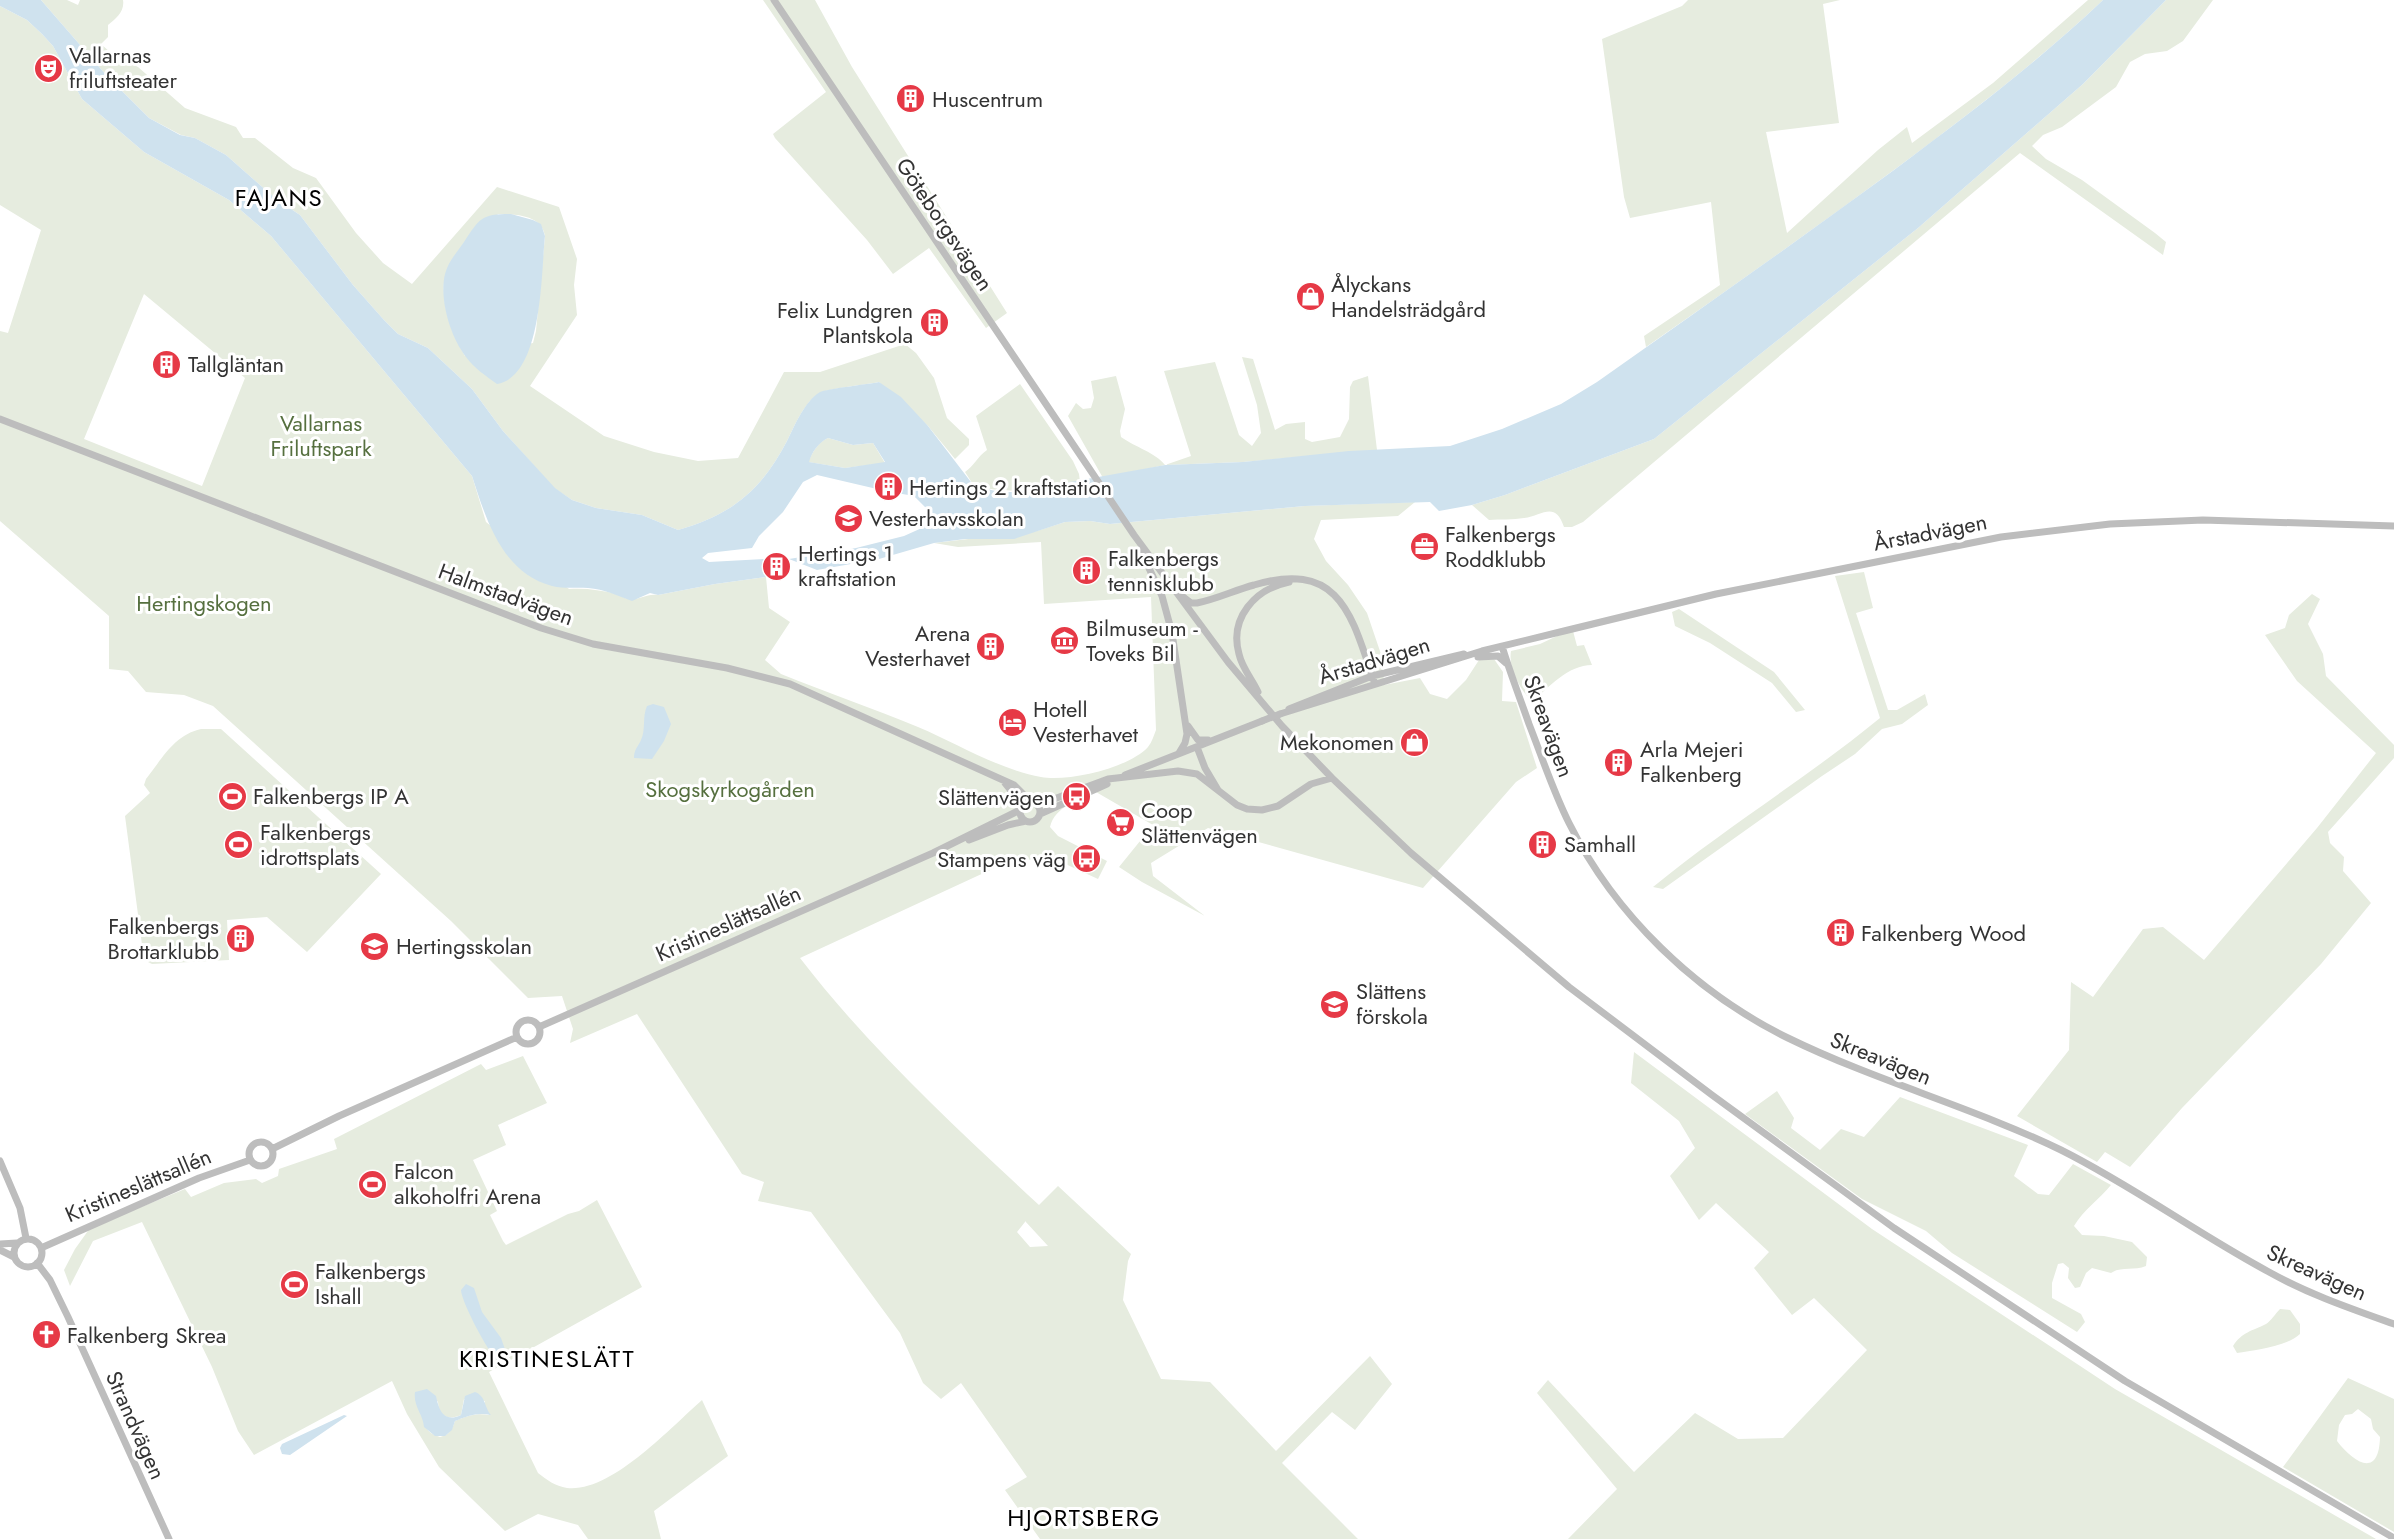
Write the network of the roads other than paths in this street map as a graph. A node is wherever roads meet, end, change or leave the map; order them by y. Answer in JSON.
{"nodes":[{"id":1,"x":774,"y":0,"type":"edge"},
{"id":2,"x":0,"y":419,"type":"edge"},
{"id":3,"x":2394,"y":526,"type":"edge"},
{"id":4,"x":1132,"y":532,"type":"junction"},
{"id":5,"x":1295,"y":579,"type":"junction"},
{"id":6,"x":1168,"y":581,"type":"junction"},
{"id":7,"x":1502,"y":646,"type":"junction"},
{"id":8,"x":1482,"y":651,"type":"junction"},
{"id":9,"x":1506,"y":663,"type":"junction"},
{"id":10,"x":1447,"y":664,"type":"junction"},
{"id":11,"x":1374,"y":680,"type":"junction"},
{"id":12,"x":1262,"y":702,"type":"junction"},
{"id":13,"x":1185,"y":718,"type":"junction"},
{"id":14,"x":1220,"y":737,"type":"junction"},
{"id":15,"x":1197,"y":747,"type":"junction"},
{"id":16,"x":1179,"y":754,"type":"junction"},
{"id":17,"x":1119,"y":777,"type":"junction"},
{"id":18,"x":1332,"y":778,"type":"junction"},
{"id":19,"x":1004,"y":782,"type":"junction"},
{"id":20,"x":1218,"y":790,"type":"junction"},
{"id":21,"x":1032,"y":802,"type":"junction"},
{"id":22,"x":1020,"y":809,"type":"junction"},
{"id":23,"x":1040,"y":814,"type":"junction"},
{"id":24,"x":1026,"y":821,"type":"junction"},
{"id":25,"x":933,"y":853,"type":"junction"},
{"id":26,"x":538,"y":1027,"type":"junction"},
{"id":27,"x":517,"y":1037,"type":"junction"},
{"id":28,"x":272,"y":1149,"type":"junction"},
{"id":29,"x":250,"y":1160,"type":"junction"},
{"id":30,"x":0,"y":1161,"type":"edge"},
{"id":31,"x":26,"y":1238,"type":"junction"},
{"id":32,"x":16,"y":1243,"type":"junction"},
{"id":33,"x":0,"y":1244,"type":"edge"},
{"id":34,"x":41,"y":1248,"type":"junction"},
{"id":35,"x":0,"y":1250,"type":"edge"},
{"id":36,"x":14,"y":1257,"type":"junction"},
{"id":37,"x":37,"y":1263,"type":"junction"},
{"id":38,"x":2394,"y":1324,"type":"edge"},
{"id":39,"x":2394,"y":1538,"type":"edge"},
{"id":40,"x":169,"y":1539,"type":"edge"}],
"edges":[{"from":1,"to":4,"type":"main road","name":"Göteborgsvägen"},
{"from":2,"to":19,"type":"main road","name":"Halmstadvägen"},
{"from":3,"to":7,"type":"main road","name":"Årstadvägen"},
{"from":4,"to":6,"type":"main road"},
{"from":4,"to":13,"type":"main road"},
{"from":5,"to":6,"type":"main road"},
{"from":5,"to":11,"type":"main road"},
{"from":5,"to":12,"type":"main road"},
{"from":6,"to":12,"type":"main road"},
{"from":7,"to":8,"type":"main road","name":"Årstadvägen"},
{"from":7,"to":9,"type":"main road","name":"Skreavägen"},
{"from":8,"to":10,"type":"main road","name":"Årstadvägen"},
{"from":8,"to":11,"type":"main road","name":"Årstadvägen"},
{"from":9,"to":10,"type":"main road"},
{"from":9,"to":38,"type":"main road","name":"Skreavägen"},
{"from":10,"to":11,"type":"main road","name":"Årstadvägen"},
{"from":11,"to":14,"type":"main road","name":"Årstadvägen","bridge":true},
{"from":12,"to":18,"type":"main road"},
{"from":13,"to":14,"type":"main road"},
{"from":13,"to":16,"type":"main road"},
{"from":14,"to":15,"type":"main road","name":"Årstadvägen"},
{"from":15,"to":16,"type":"main road","name":"Årstadvägen"},
{"from":15,"to":20,"type":"main road"},
{"from":16,"to":17,"type":"main road","name":"Årstadvägen"},
{"from":17,"to":20,"type":"main road"},
{"from":17,"to":21,"type":"main road","name":"Årstadvägen"},
{"from":17,"to":23,"type":"main road","name":"Årstadvägen"},
{"from":18,"to":20,"type":"main road"},
{"from":18,"to":39,"type":"main road"},
{"from":19,"to":21,"type":"main road","name":"Halmstadvägen"},
{"from":19,"to":22,"type":"main road"},
{"from":21,"to":22,"type":"main road"},
{"from":21,"to":23,"type":"main road"},
{"from":22,"to":24,"type":"main road"},
{"from":22,"to":25,"type":"main road","name":"Kristineslättsallén"},
{"from":23,"to":24,"type":"main road"},
{"from":24,"to":25,"type":"main road","name":"Kristineslättsallén"},
{"from":25,"to":26,"type":"main road","name":"Kristineslättsallén"},
{"from":26,"to":27,"type":"main road"},
{"from":26,"to":27,"type":"main road"},
{"from":27,"to":28,"type":"main road","name":"Kristineslättsallén"},
{"from":28,"to":29,"type":"main road","name":"Kristineslättsallén"},
{"from":28,"to":29,"type":"main road","name":"Kristineslättsallén"},
{"from":29,"to":34,"type":"main road","name":"Kristineslättsallén"},
{"from":30,"to":31,"type":"main road"},
{"from":31,"to":32,"type":"main road"},
{"from":31,"to":34,"type":"main road"},
{"from":32,"to":33,"type":"main road"},
{"from":32,"to":36,"type":"main road"},
{"from":34,"to":37,"type":"main road"},
{"from":35,"to":36,"type":"main road"},
{"from":36,"to":37,"type":"main road"},
{"from":37,"to":40,"type":"main road","name":"Strandvägen"}]}
